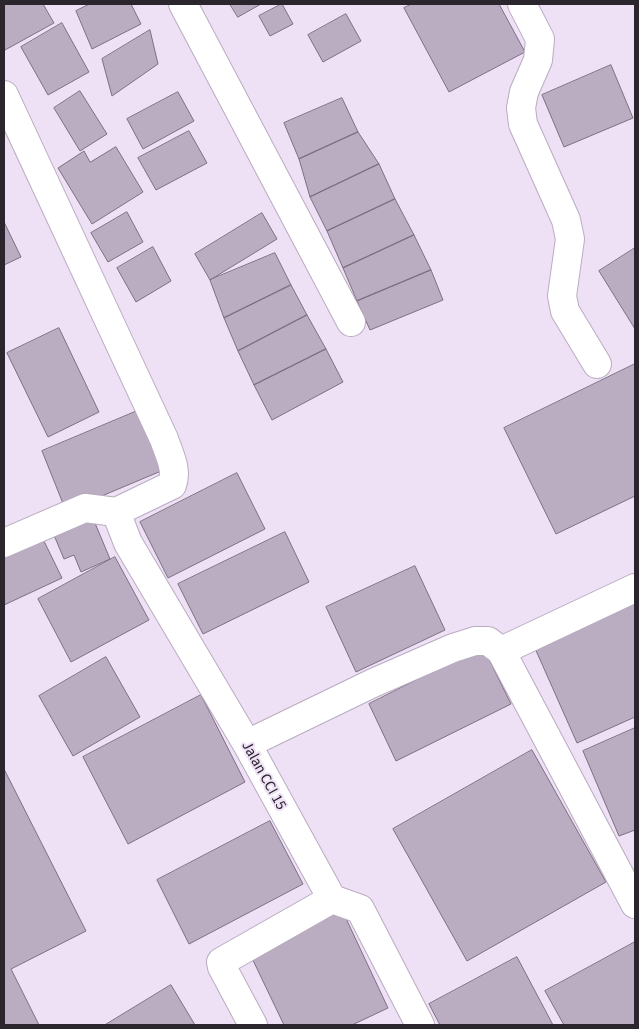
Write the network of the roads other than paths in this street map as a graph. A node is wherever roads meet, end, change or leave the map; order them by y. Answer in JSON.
{"nodes":[{"id":1,"x":183,"y":4,"type":"edge"},
{"id":2,"x":522,"y":4,"type":"edge"},
{"id":3,"x":4,"y":95,"type":"edge"},
{"id":4,"x":351,"y":322,"type":"dead end"},
{"id":5,"x":597,"y":364,"type":"dead end"},
{"id":6,"x":116,"y":512,"type":"junction"},
{"id":7,"x":4,"y":543,"type":"edge"},
{"id":8,"x":635,"y":588,"type":"edge"},
{"id":9,"x":501,"y":651,"type":"junction"},
{"id":10,"x":247,"y":744,"type":"junction"},
{"id":11,"x":332,"y":899,"type":"junction"},
{"id":12,"x":635,"y":904,"type":"edge"},
{"id":13,"x":254,"y":1025,"type":"edge"},
{"id":14,"x":420,"y":1025,"type":"edge"}],
"edges":[{"from":1,"to":4,"type":"street"},
{"from":2,"to":5,"type":"street"},
{"from":3,"to":6,"type":"street"},
{"from":6,"to":7,"type":"street"},
{"from":6,"to":10,"type":"street","name":"Jalan CCI 15"},
{"from":8,"to":9,"type":"street"},
{"from":9,"to":10,"type":"street"},
{"from":9,"to":12,"type":"street"},
{"from":10,"to":11,"type":"street","name":"Jalan CCI 15"},
{"from":11,"to":13,"type":"street"},
{"from":11,"to":14,"type":"street"}]}
